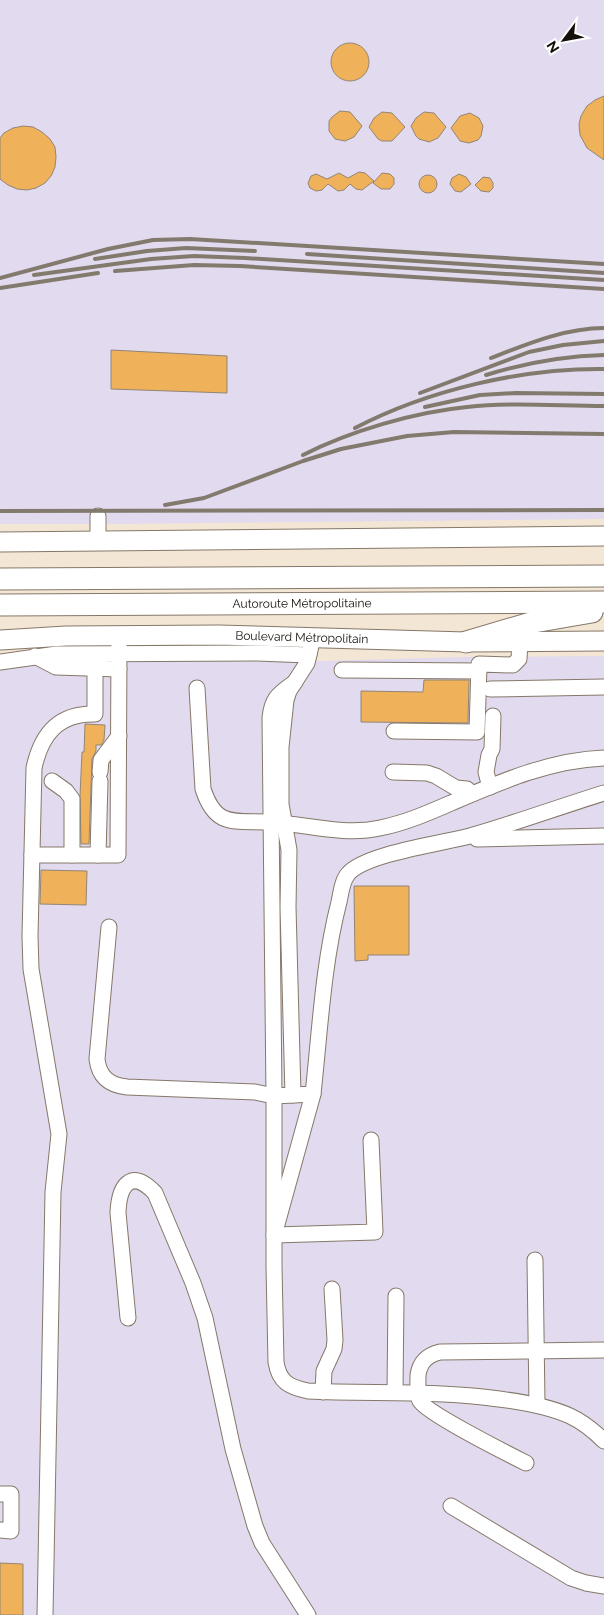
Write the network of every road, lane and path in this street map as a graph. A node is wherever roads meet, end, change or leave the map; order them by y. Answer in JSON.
{"nodes":[{"id":1,"x":98,"y":516,"type":"dead end"},
{"id":2,"x":604,"y":536,"type":"edge"},
{"id":3,"x":98,"y":541,"type":"junction"},
{"id":4,"x":0,"y":542,"type":"edge"},
{"id":5,"x":604,"y":561,"type":"edge"},
{"id":6,"x":604,"y":576,"type":"edge"},
{"id":7,"x":341,"y":578,"type":"junction"},
{"id":8,"x":0,"y":579,"type":"edge"},
{"id":9,"x":604,"y":602,"type":"edge"},
{"id":10,"x":0,"y":605,"type":"edge"},
{"id":11,"x":604,"y":610,"type":"edge"},
{"id":12,"x":0,"y":640,"type":"edge"},
{"id":13,"x":604,"y":641,"type":"edge"},
{"id":14,"x":466,"y":642,"type":"junction"},
{"id":15,"x":520,"y":642,"type":"junction"},
{"id":16,"x":310,"y":646,"type":"junction"},
{"id":17,"x":119,"y":653,"type":"junction"},
{"id":18,"x":35,"y":656,"type":"junction"},
{"id":19,"x":0,"y":662,"type":"edge"},
{"id":20,"x":95,"y":668,"type":"junction"},
{"id":21,"x":342,"y":670,"type":"dead end"},
{"id":22,"x":479,"y":670,"type":"junction"},
{"id":23,"x":604,"y":687,"type":"edge"},
{"id":24,"x":198,"y":688,"type":"dead end"},
{"id":25,"x":490,"y":690,"type":"dead end"},
{"id":26,"x":95,"y":702,"type":"junction"},
{"id":27,"x":119,"y":702,"type":"junction"},
{"id":28,"x":493,"y":716,"type":"dead end"},
{"id":29,"x":394,"y":731,"type":"dead end"},
{"id":30,"x":119,"y":736,"type":"junction"},
{"id":31,"x":604,"y":758,"type":"edge"},
{"id":32,"x":393,"y":772,"type":"dead end"},
{"id":33,"x":52,"y":781,"type":"dead end"},
{"id":34,"x":490,"y":787,"type":"junction"},
{"id":35,"x":604,"y":793,"type":"edge"},
{"id":36,"x":472,"y":794,"type":"junction"},
{"id":37,"x":277,"y":823,"type":"junction"},
{"id":38,"x":604,"y":836,"type":"edge"},
{"id":39,"x":453,"y":840,"type":"junction"},
{"id":40,"x":72,"y":855,"type":"junction"},
{"id":41,"x":98,"y":855,"type":"junction"},
{"id":42,"x":32,"y":856,"type":"junction"},
{"id":43,"x":109,"y":927,"type":"dead end"},
{"id":44,"x":313,"y":1094,"type":"junction"},
{"id":45,"x":293,"y":1095,"type":"junction"},
{"id":46,"x":274,"y":1096,"type":"junction"},
{"id":47,"x":372,"y":1140,"type":"dead end"},
{"id":48,"x":274,"y":1235,"type":"junction"},
{"id":49,"x":535,"y":1260,"type":"dead end"},
{"id":50,"x":332,"y":1289,"type":"dead end"},
{"id":51,"x":396,"y":1296,"type":"dead end"},
{"id":52,"x":128,"y":1318,"type":"dead end"},
{"id":53,"x":604,"y":1350,"type":"edge"},
{"id":54,"x":536,"y":1351,"type":"junction"},
{"id":55,"x":323,"y":1392,"type":"junction"},
{"id":56,"x":395,"y":1392,"type":"junction"},
{"id":57,"x":419,"y":1392,"type":"junction"},
{"id":58,"x":537,"y":1405,"type":"junction"},
{"id":59,"x":604,"y":1441,"type":"edge"},
{"id":60,"x":526,"y":1463,"type":"dead end"},
{"id":61,"x":0,"y":1494,"type":"edge"},
{"id":62,"x":451,"y":1506,"type":"dead end"},
{"id":63,"x":0,"y":1530,"type":"edge"},
{"id":64,"x":604,"y":1586,"type":"edge"},
{"id":65,"x":45,"y":1615,"type":"edge"},
{"id":66,"x":308,"y":1615,"type":"edge"}],
"edges":[{"from":1,"to":3,"type":"street"},
{"from":2,"to":3,"type":"main road"},
{"from":3,"to":4,"type":"main road"},
{"from":5,"to":7,"type":"highway"},
{"from":6,"to":7,"type":"highway"},
{"from":7,"to":8,"type":"highway"},
{"from":9,"to":10,"type":"highway","name":"Autoroute Métropolitaine"},
{"from":11,"to":14,"type":"highway"},
{"from":12,"to":17,"type":"main road","name":"Boulevard Métropolitain"},
{"from":13,"to":15,"type":"main road","name":"Boulevard Métropolitain"},
{"from":14,"to":15,"type":"main road","name":"Boulevard Métropolitain"},
{"from":14,"to":16,"type":"main road","name":"Boulevard Métropolitain"},
{"from":15,"to":22,"type":"street"},
{"from":16,"to":17,"type":"main road","name":"Boulevard Métropolitain"},
{"from":16,"to":37,"type":"street"},
{"from":17,"to":18,"type":"street"},
{"from":17,"to":20,"type":"street"},
{"from":17,"to":27,"type":"street"},
{"from":18,"to":19,"type":"street"},
{"from":18,"to":20,"type":"street"},
{"from":20,"to":26,"type":"street"},
{"from":21,"to":22,"type":"street"},
{"from":22,"to":29,"type":"street"},
{"from":23,"to":25,"type":"street"},
{"from":24,"to":37,"type":"street"},
{"from":26,"to":27,"type":"street"},
{"from":26,"to":42,"type":"street"},
{"from":27,"to":30,"type":"street"},
{"from":28,"to":34,"type":"street"},
{"from":30,"to":41,"type":"street"},
{"from":30,"to":41,"type":"street"},
{"from":31,"to":34,"type":"street"},
{"from":32,"to":36,"type":"street"},
{"from":33,"to":40,"type":"street"},
{"from":34,"to":36,"type":"street"},
{"from":35,"to":39,"type":"street"},
{"from":36,"to":37,"type":"street"},
{"from":37,"to":45,"type":"street"},
{"from":37,"to":46,"type":"street"},
{"from":38,"to":39,"type":"street"},
{"from":39,"to":44,"type":"street"},
{"from":40,"to":41,"type":"street"},
{"from":40,"to":42,"type":"street"},
{"from":42,"to":65,"type":"street"},
{"from":43,"to":46,"type":"street"},
{"from":44,"to":45,"type":"street"},
{"from":44,"to":48,"type":"street"},
{"from":45,"to":46,"type":"street"},
{"from":46,"to":48,"type":"street"},
{"from":47,"to":48,"type":"street"},
{"from":48,"to":55,"type":"street"},
{"from":49,"to":54,"type":"street"},
{"from":50,"to":55,"type":"street"},
{"from":51,"to":56,"type":"street"},
{"from":52,"to":66,"type":"street"},
{"from":53,"to":54,"type":"street"},
{"from":54,"to":57,"type":"street"},
{"from":54,"to":58,"type":"street"},
{"from":55,"to":56,"type":"street"},
{"from":56,"to":57,"type":"street"},
{"from":57,"to":58,"type":"street"},
{"from":57,"to":60,"type":"street"},
{"from":58,"to":59,"type":"street"},
{"from":61,"to":63,"type":"street"},
{"from":62,"to":64,"type":"street"}]}
